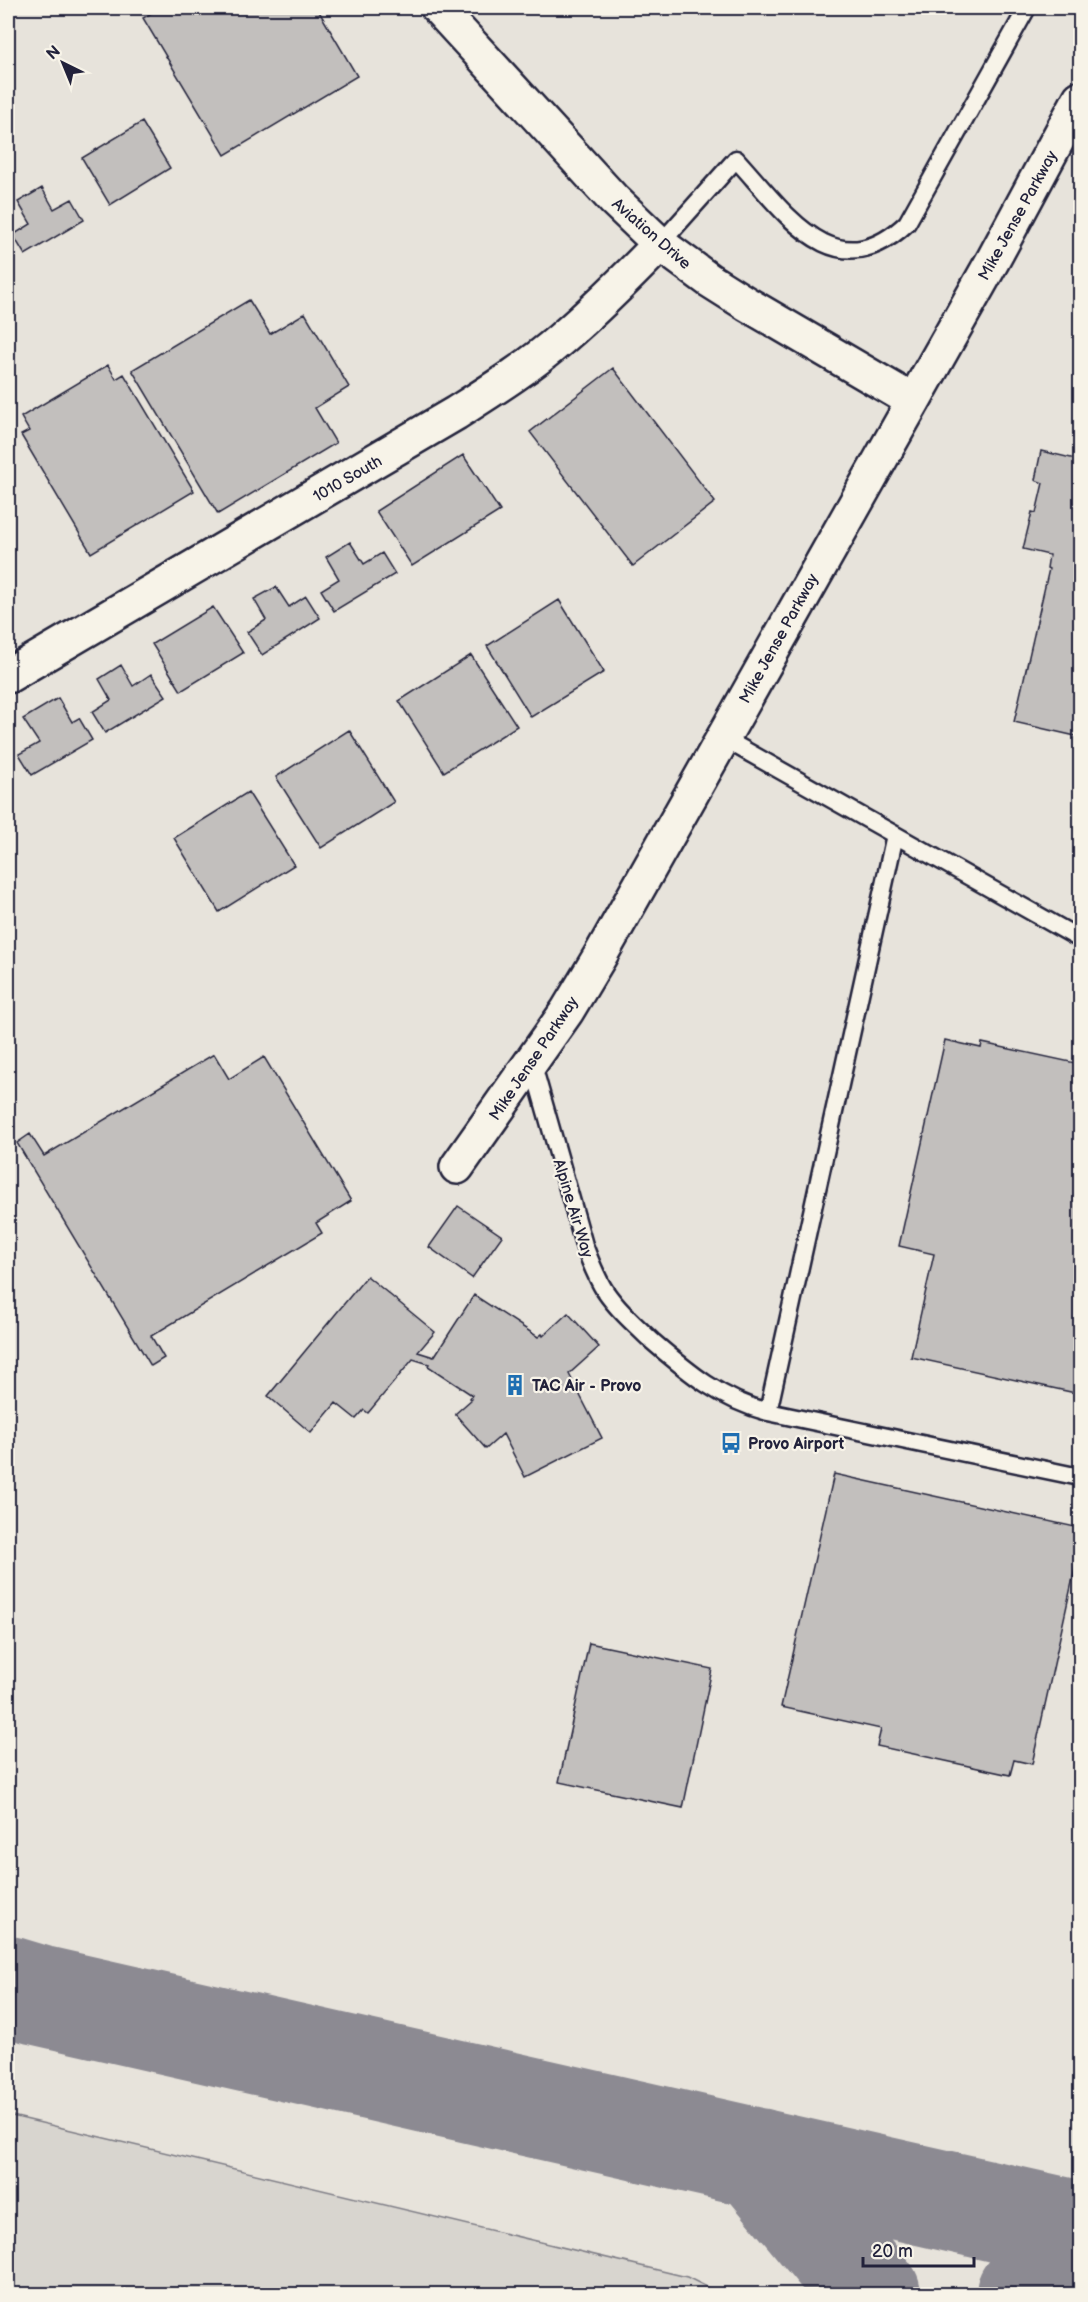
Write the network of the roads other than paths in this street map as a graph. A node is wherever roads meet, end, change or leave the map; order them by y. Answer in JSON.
{"nodes":[{"id":1,"x":438,"y":8,"type":"edge"},
{"id":2,"x":1027,"y":8,"type":"edge"},
{"id":3,"x":1080,"y":98,"type":"edge"},
{"id":4,"x":660,"y":244,"type":"junction"},
{"id":5,"x":913,"y":401,"type":"junction"},
{"id":6,"x":8,"y":676,"type":"edge"},
{"id":7,"x":723,"y":738,"type":"junction"},
{"id":8,"x":895,"y":835,"type":"junction"},
{"id":9,"x":1080,"y":939,"type":"edge"},
{"id":10,"x":532,"y":1062,"type":"junction"},
{"id":11,"x":457,"y":1167,"type":"dead end"},
{"id":12,"x":768,"y":1412,"type":"junction"},
{"id":13,"x":1075,"y":1476,"type":"dead end"}],
"edges":[{"from":1,"to":4,"type":"street","name":"Aviation Drive"},
{"from":2,"to":4,"type":"lane"},
{"from":3,"to":5,"type":"street","name":"Mike Jense Parkway"},
{"from":4,"to":5,"type":"street","name":"Aviation Drive"},
{"from":4,"to":6,"type":"street","name":"1010 South"},
{"from":5,"to":7,"type":"street","name":"Mike Jense Parkway"},
{"from":7,"to":8,"type":"lane"},
{"from":7,"to":10,"type":"street","name":"Mike Jense Parkway"},
{"from":8,"to":9,"type":"lane"},
{"from":8,"to":12,"type":"lane"},
{"from":10,"to":11,"type":"street","name":"Mike Jense Parkway"},
{"from":10,"to":12,"type":"lane","name":"Alpine Air Way"},
{"from":12,"to":13,"type":"lane","name":"Alpine Air Way"}]}
